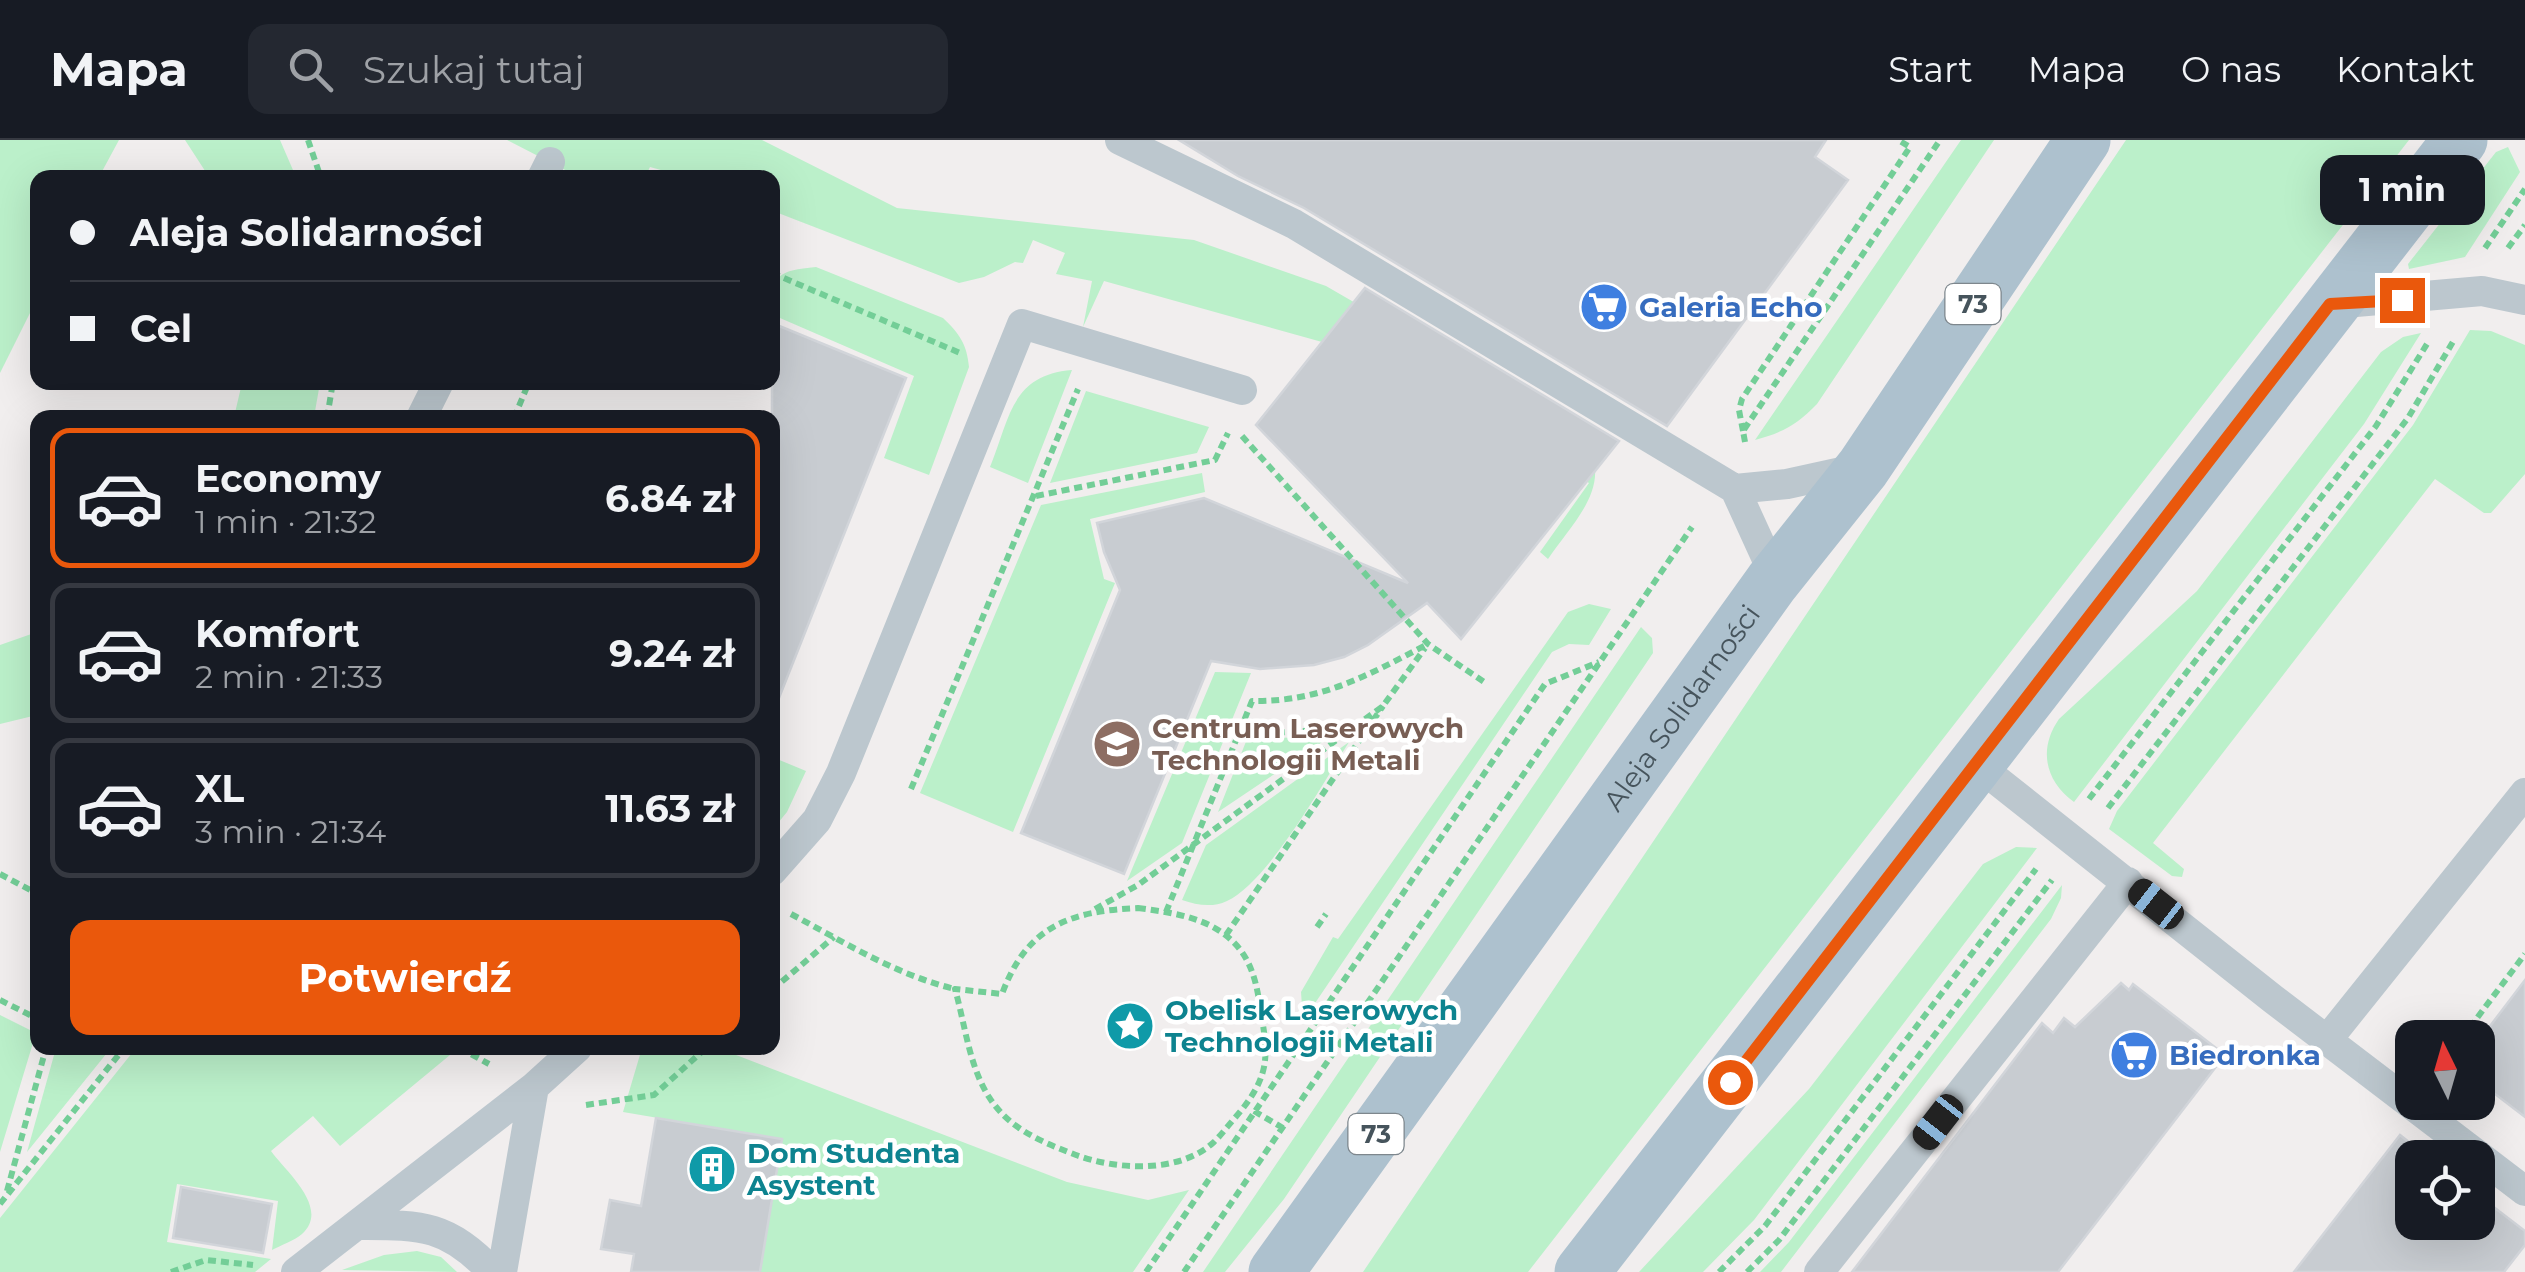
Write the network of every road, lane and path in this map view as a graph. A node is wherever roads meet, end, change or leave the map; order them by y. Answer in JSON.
{"nodes":[{"id":1,"x":308,"y":140,"type":"edge"},
{"id":2,"x":1120,"y":140,"type":"edge"},
{"id":3,"x":1898,"y":140,"type":"edge"},
{"id":4,"x":1940,"y":140,"type":"edge"},
{"id":5,"x":2083,"y":140,"type":"edge"},
{"id":6,"x":2460,"y":140,"type":"edge"},
{"id":7,"x":1912,"y":144,"type":"edge"},
{"id":8,"x":317,"y":170,"type":"edge"},
{"id":9,"x":2525,"y":188,"type":"edge"},
{"id":10,"x":2525,"y":224,"type":"edge"},
{"id":11,"x":2508,"y":248,"type":"dead end"},
{"id":12,"x":2478,"y":260,"type":"dead end"},
{"id":13,"x":780,"y":276,"type":"edge"},
{"id":14,"x":2525,"y":300,"type":"edge"},
{"id":15,"x":2330,"y":304,"type":"junction"},
{"id":16,"x":2460,"y":331,"type":"dead end"},
{"id":17,"x":2434,"y":333,"type":"dead end"},
{"id":18,"x":1002,"y":372,"type":"junction"},
{"id":19,"x":1082,"y":379,"type":"dead end"},
{"id":20,"x":1242,"y":390,"type":"dead end"},
{"id":21,"x":1742,"y":431,"type":"junction"},
{"id":22,"x":1745,"y":442,"type":"dead end"},
{"id":23,"x":1863,"y":468,"type":"junction"},
{"id":24,"x":1735,"y":489,"type":"junction"},
{"id":25,"x":1035,"y":496,"type":"junction"},
{"id":26,"x":1692,"y":527,"type":"dead end"},
{"id":27,"x":1772,"y":582,"type":"junction"},
{"id":28,"x":1428,"y":644,"type":"junction"},
{"id":29,"x":1600,"y":662,"type":"junction"},
{"id":30,"x":1487,"y":684,"type":"dead end"},
{"id":31,"x":1383,"y":706,"type":"junction"},
{"id":32,"x":1353,"y":728,"type":"junction"},
{"id":33,"x":1238,"y":735,"type":"junction"},
{"id":34,"x":1975,"y":763,"type":"junction"},
{"id":35,"x":910,"y":789,"type":"dead end"},
{"id":36,"x":2525,"y":793,"type":"edge"},
{"id":37,"x":2083,"y":807,"type":"dead end"},
{"id":38,"x":2098,"y":821,"type":"dead end"},
{"id":39,"x":1193,"y":845,"type":"junction"},
{"id":40,"x":2045,"y":857,"type":"dead end"},
{"id":41,"x":780,"y":862,"type":"edge"},
{"id":42,"x":2059,"y":871,"type":"dead end"},
{"id":43,"x":0,"y":874,"type":"edge"},
{"id":44,"x":2128,"y":882,"type":"junction"},
{"id":45,"x":30,"y":890,"type":"edge"},
{"id":46,"x":780,"y":908,"type":"dead end"},
{"id":47,"x":1094,"y":910,"type":"junction"},
{"id":48,"x":1166,"y":912,"type":"junction"},
{"id":49,"x":1326,"y":914,"type":"dead end"},
{"id":50,"x":1317,"y":926,"type":"dead end"},
{"id":51,"x":1226,"y":935,"type":"junction"},
{"id":52,"x":834,"y":937,"type":"junction"},
{"id":53,"x":2525,"y":954,"type":"edge"},
{"id":54,"x":780,"y":983,"type":"edge"},
{"id":55,"x":955,"y":988,"type":"junction"},
{"id":56,"x":0,"y":1000,"type":"edge"},
{"id":57,"x":30,"y":1015,"type":"edge"},
{"id":58,"x":2476,"y":1020,"type":"edge"},
{"id":59,"x":2327,"y":1040,"type":"junction"},
{"id":60,"x":44,"y":1055,"type":"edge"},
{"id":61,"x":118,"y":1055,"type":"edge"},
{"id":62,"x":570,"y":1055,"type":"edge"},
{"id":63,"x":698,"y":1055,"type":"edge"},
{"id":64,"x":534,"y":1087,"type":"junction"},
{"id":65,"x":1246,"y":1105,"type":"junction"},
{"id":66,"x":577,"y":1106,"type":"dead end"},
{"id":67,"x":1256,"y":1112,"type":"junction"},
{"id":68,"x":1282,"y":1128,"type":"junction"},
{"id":69,"x":2525,"y":1191,"type":"edge"},
{"id":70,"x":3,"y":1200,"type":"edge"},
{"id":71,"x":357,"y":1225,"type":"junction"},
{"id":72,"x":298,"y":1271,"type":"edge"},
{"id":73,"x":171,"y":1272,"type":"edge"},
{"id":74,"x":492,"y":1272,"type":"edge"},
{"id":75,"x":502,"y":1272,"type":"edge"},
{"id":76,"x":1146,"y":1272,"type":"edge"},
{"id":77,"x":1184,"y":1272,"type":"edge"},
{"id":78,"x":1276,"y":1272,"type":"edge"},
{"id":79,"x":1582,"y":1272,"type":"edge"},
{"id":80,"x":1719,"y":1272,"type":"edge"},
{"id":81,"x":1747,"y":1272,"type":"edge"},
{"id":82,"x":1819,"y":1272,"type":"edge"}],
"edges":[{"from":1,"to":8,"type":"path"},
{"from":2,"to":24,"type":"lane"},
{"from":3,"to":7,"type":"path"},
{"from":4,"to":21,"type":"path"},
{"from":5,"to":23,"type":"main road","name":"Aleja Solidarności","number":"73"},
{"from":6,"to":15,"type":"main road"},
{"from":7,"to":21,"type":"path"},
{"from":9,"to":12,"type":"path"},
{"from":10,"to":11,"type":"path"},
{"from":13,"to":18,"type":"path"},
{"from":14,"to":15,"type":"lane"},
{"from":15,"to":34,"type":"main road"},
{"from":16,"to":38,"type":"path"},
{"from":17,"to":37,"type":"path"},
{"from":18,"to":20,"type":"lane"},
{"from":18,"to":41,"type":"lane"},
{"from":19,"to":25,"type":"path"},
{"from":21,"to":22,"type":"path"},
{"from":23,"to":24,"type":"lane"},
{"from":23,"to":27,"type":"main road","name":"Aleja Solidarności","number":"73"},
{"from":24,"to":27,"type":"lane"},
{"from":25,"to":28,"type":"path"},
{"from":25,"to":35,"type":"path"},
{"from":26,"to":29,"type":"path"},
{"from":27,"to":78,"type":"main road","name":"Aleja Solidarności","number":"73"},
{"from":28,"to":30,"type":"path"},
{"from":28,"to":31,"type":"path"},
{"from":28,"to":33,"type":"path"},
{"from":29,"to":67,"type":"path"},
{"from":29,"to":68,"type":"path"},
{"from":31,"to":32,"type":"path"},
{"from":31,"to":51,"type":"path"},
{"from":32,"to":33,"type":"path"},
{"from":32,"to":39,"type":"path"},
{"from":33,"to":39,"type":"path"},
{"from":34,"to":44,"type":"lane"},
{"from":34,"to":79,"type":"main road"},
{"from":36,"to":59,"type":"lane"},
{"from":39,"to":47,"type":"path"},
{"from":39,"to":48,"type":"path"},
{"from":40,"to":80,"type":"path"},
{"from":42,"to":81,"type":"path"},
{"from":43,"to":45,"type":"path"},
{"from":44,"to":59,"type":"lane"},
{"from":44,"to":82,"type":"lane"},
{"from":46,"to":52,"type":"path"},
{"from":47,"to":48,"type":"path"},
{"from":47,"to":55,"type":"path"},
{"from":48,"to":51,"type":"path"},
{"from":49,"to":50,"type":"path"},
{"from":51,"to":65,"type":"path"},
{"from":52,"to":54,"type":"path"},
{"from":52,"to":55,"type":"path"},
{"from":53,"to":58,"type":"path"},
{"from":55,"to":65,"type":"path"},
{"from":56,"to":57,"type":"path"},
{"from":59,"to":69,"type":"lane"},
{"from":60,"to":70,"type":"path"},
{"from":61,"to":70,"type":"path"},
{"from":62,"to":64,"type":"lane"},
{"from":63,"to":66,"type":"path"},
{"from":64,"to":71,"type":"lane"},
{"from":64,"to":75,"type":"lane"},
{"from":65,"to":67,"type":"path"},
{"from":67,"to":68,"type":"path"},
{"from":67,"to":76,"type":"path"},
{"from":68,"to":77,"type":"path"},
{"from":71,"to":72,"type":"lane"},
{"from":71,"to":74,"type":"lane"},
{"from":72,"to":73,"type":"path"}]}
